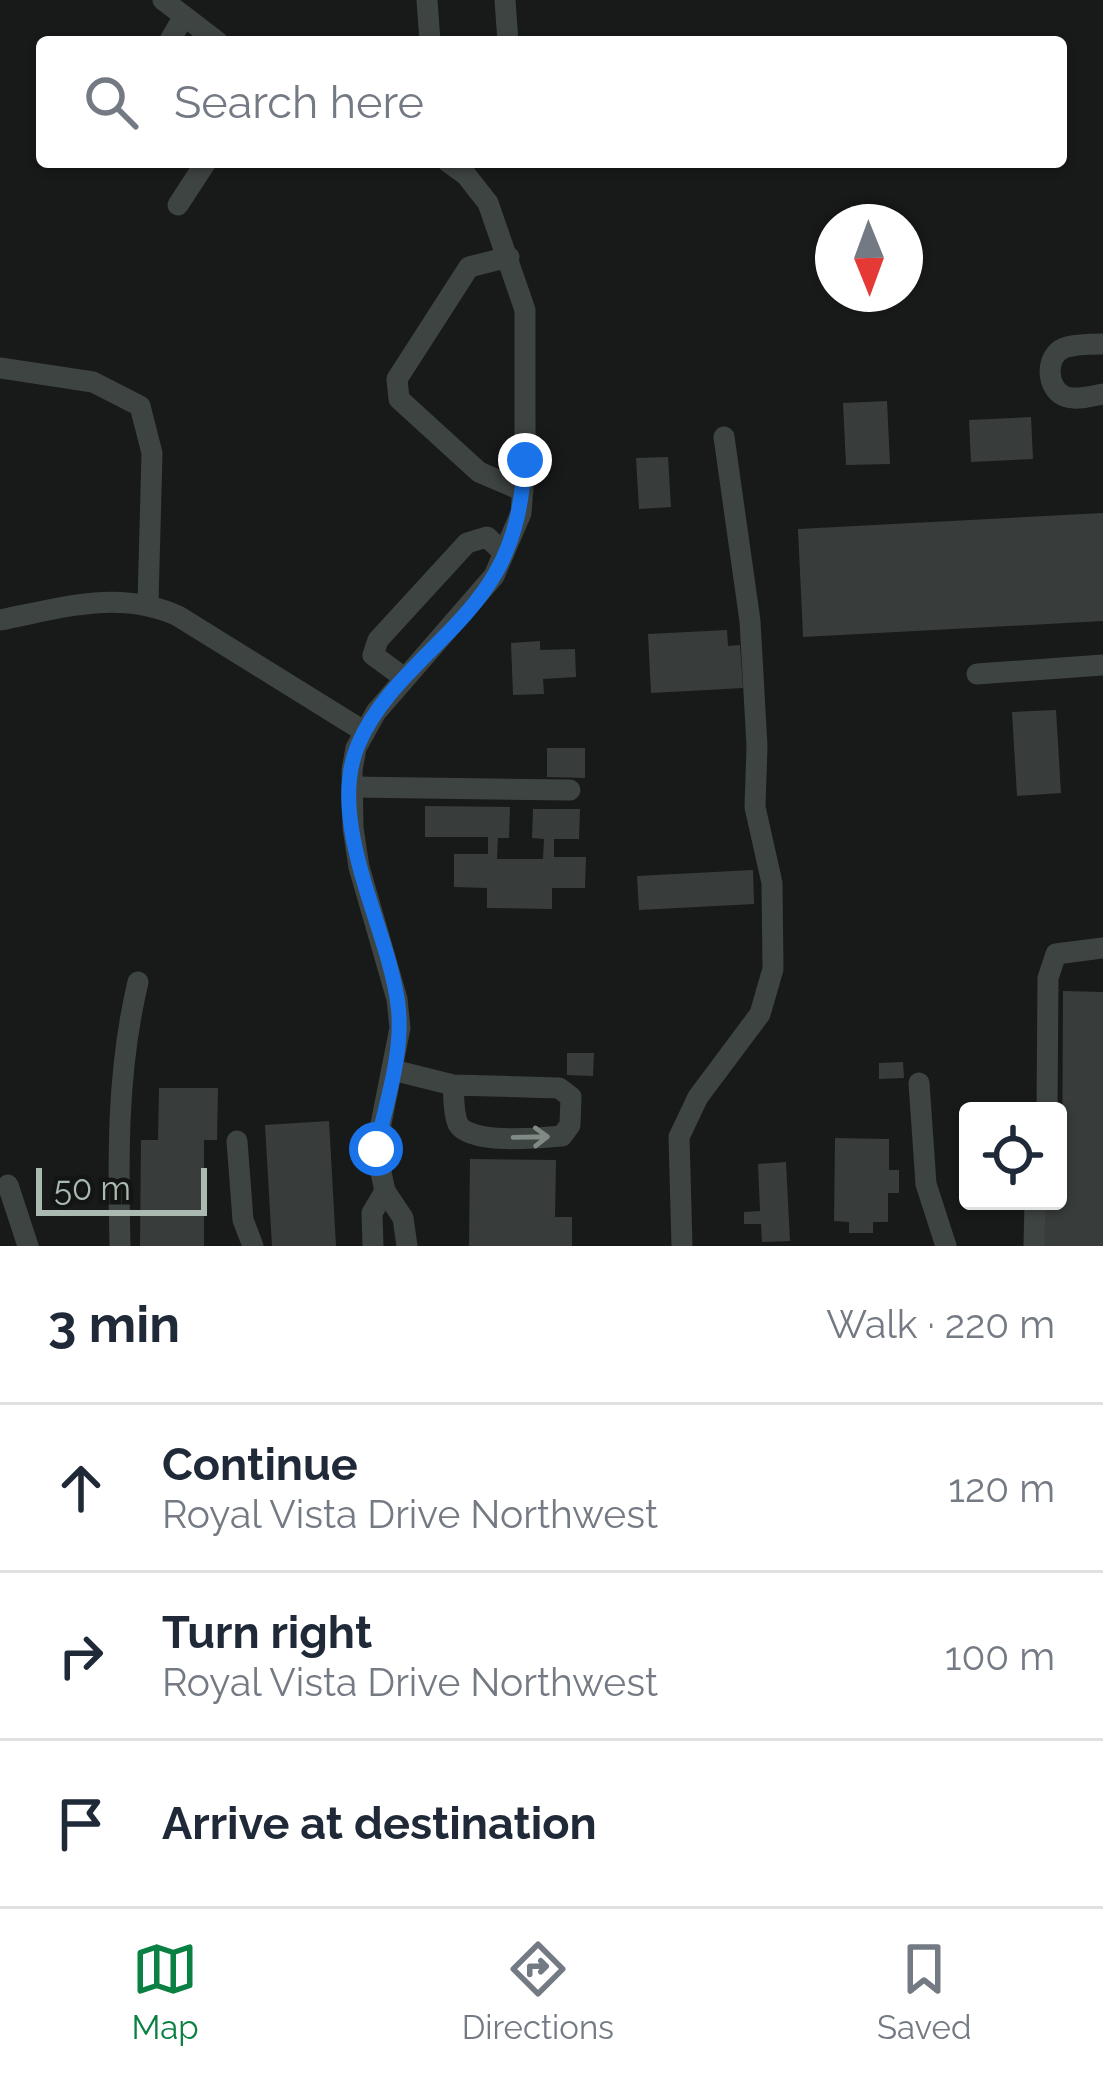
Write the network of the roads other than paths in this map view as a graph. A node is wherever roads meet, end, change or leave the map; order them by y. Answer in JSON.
{"nodes":[{"id":1,"x":163,"y":0,"type":"edge"},
{"id":2,"x":427,"y":0,"type":"edge"},
{"id":3,"x":505,"y":0,"type":"edge"},
{"id":4,"x":184,"y":16,"type":"junction"},
{"id":5,"x":173,"y":36,"type":"edge"},
{"id":6,"x":210,"y":36,"type":"edge"},
{"id":7,"x":430,"y":36,"type":"edge"},
{"id":8,"x":508,"y":36,"type":"edge"},
{"id":9,"x":202,"y":168,"type":"edge"},
{"id":10,"x":456,"y":168,"type":"edge"},
{"id":11,"x":178,"y":205,"type":"dead end"},
{"id":12,"x":509,"y":257,"type":"junction"},
{"id":13,"x":1103,"y":344,"type":"edge"},
{"id":14,"x":0,"y":368,"type":"edge"},
{"id":15,"x":1103,"y":394,"type":"edge"},
{"id":16,"x":724,"y":437,"type":"dead end"},
{"id":17,"x":523,"y":491,"type":"junction"},
{"id":18,"x":504,"y":553,"type":"junction"},
{"id":19,"x":148,"y":603,"type":"junction"},
{"id":20,"x":0,"y":620,"type":"edge"},
{"id":21,"x":1103,"y":665,"type":"edge"},
{"id":22,"x":977,"y":674,"type":"dead end"},
{"id":23,"x":403,"y":677,"type":"junction"},
{"id":24,"x":365,"y":732,"type":"junction"},
{"id":25,"x":352,"y":787,"type":"junction"},
{"id":26,"x":570,"y":790,"type":"dead end"},
{"id":27,"x":1103,"y":948,"type":"edge"},
{"id":28,"x":138,"y":982,"type":"dead end"},
{"id":29,"x":393,"y":1070,"type":"junction"},
{"id":30,"x":919,"y":1083,"type":"dead end"},
{"id":31,"x":453,"y":1085,"type":"junction"},
{"id":32,"x":1047,"y":1102,"type":"edge"},
{"id":33,"x":237,"y":1141,"type":"dead end"},
{"id":34,"x":8,"y":1185,"type":"dead end"},
{"id":35,"x":385,"y":1191,"type":"junction"},
{"id":36,"x":1034,"y":1210,"type":"edge"},
{"id":37,"x":28,"y":1246,"type":"edge"},
{"id":38,"x":120,"y":1246,"type":"edge"},
{"id":39,"x":253,"y":1246,"type":"edge"},
{"id":40,"x":373,"y":1246,"type":"edge"},
{"id":41,"x":407,"y":1246,"type":"edge"},
{"id":42,"x":682,"y":1246,"type":"edge"},
{"id":43,"x":946,"y":1246,"type":"edge"},
{"id":44,"x":1034,"y":1246,"type":"edge"}],
"edges":[{"from":1,"to":4,"type":"street"},
{"from":2,"to":7,"type":"street"},
{"from":3,"to":8,"type":"street"},
{"from":4,"to":5,"type":"street"},
{"from":4,"to":6,"type":"street"},
{"from":9,"to":11,"type":"street"},
{"from":10,"to":12,"type":"street"},
{"from":12,"to":17,"type":"street"},
{"from":12,"to":17,"type":"street"},
{"from":13,"to":15,"type":"street"},
{"from":14,"to":19,"type":"street"},
{"from":16,"to":42,"type":"street"},
{"from":17,"to":18,"type":"street"},
{"from":18,"to":23,"type":"street"},
{"from":18,"to":23,"type":"street"},
{"from":19,"to":20,"type":"street"},
{"from":19,"to":24,"type":"street"},
{"from":21,"to":22,"type":"street"},
{"from":23,"to":24,"type":"street"},
{"from":24,"to":25,"type":"street"},
{"from":25,"to":26,"type":"street"},
{"from":25,"to":29,"type":"street"},
{"from":27,"to":32,"type":"street"},
{"from":28,"to":38,"type":"street"},
{"from":29,"to":31,"type":"street"},
{"from":29,"to":35,"type":"street"},
{"from":30,"to":43,"type":"street"},
{"from":31,"to":31,"type":"street","one_way":true},
{"from":33,"to":39,"type":"street"},
{"from":34,"to":37,"type":"street"},
{"from":35,"to":40,"type":"street"},
{"from":35,"to":41,"type":"street"},
{"from":36,"to":44,"type":"street"}]}
